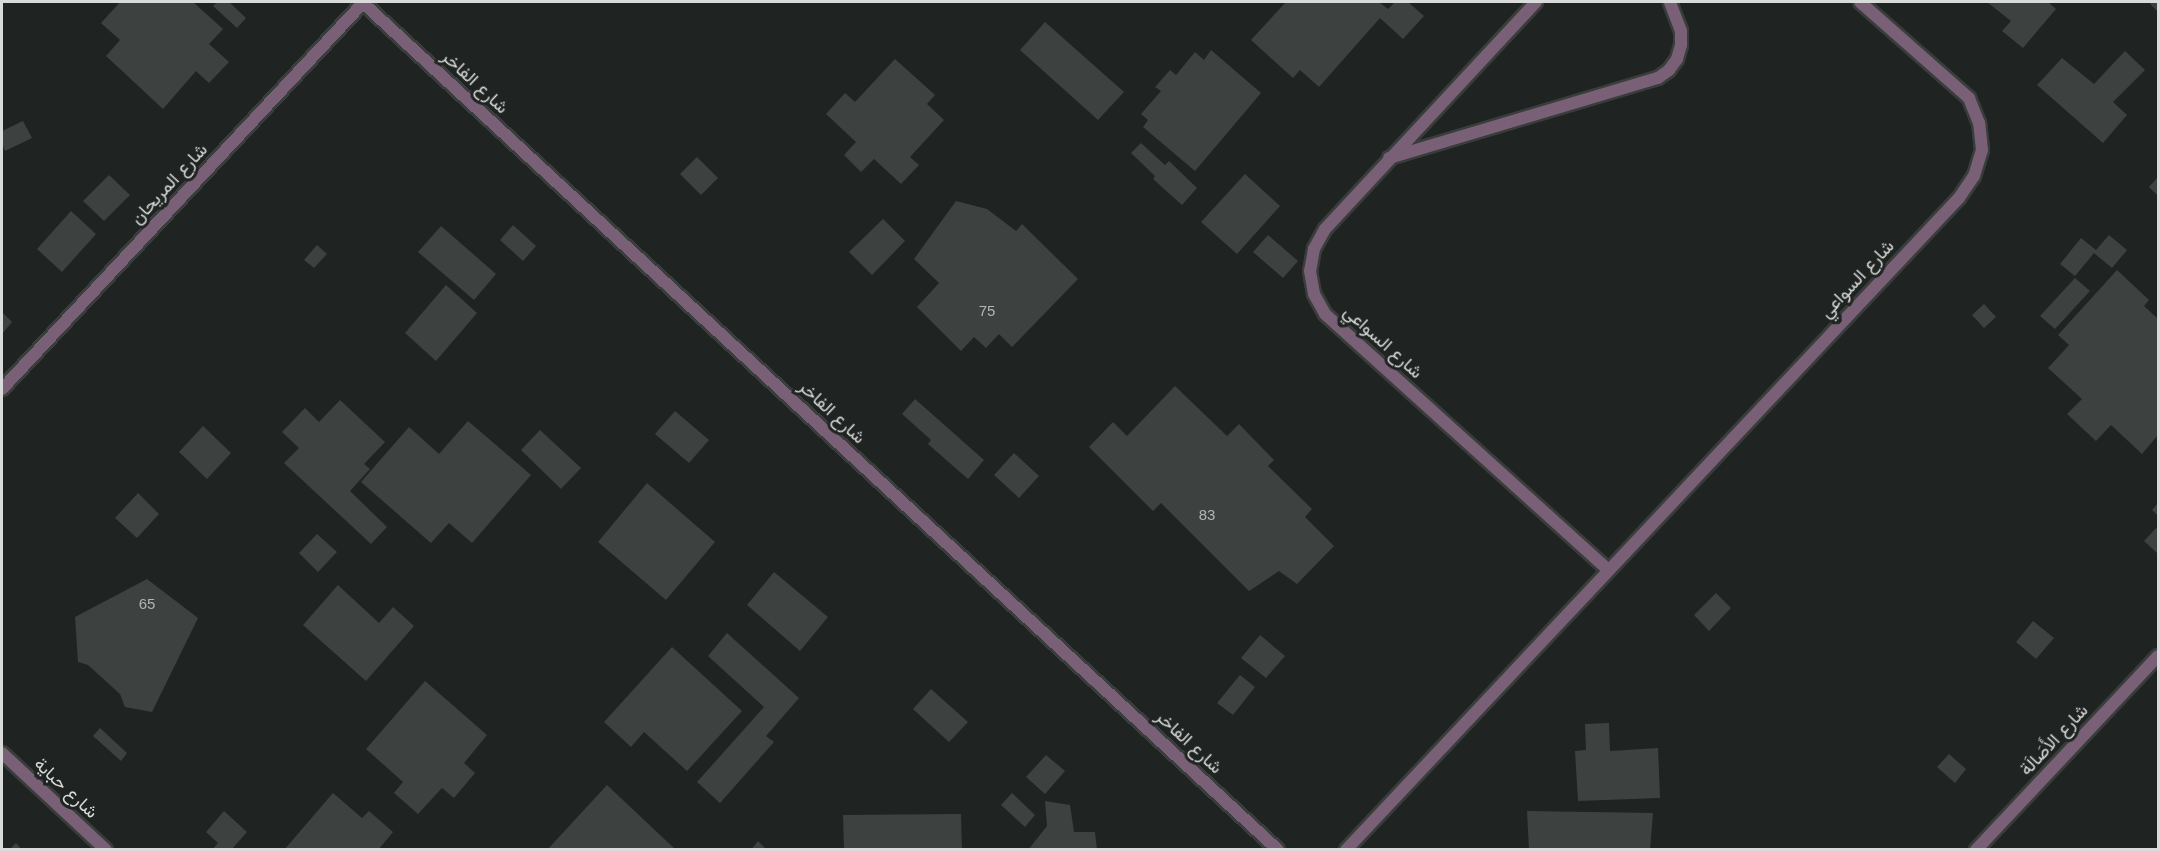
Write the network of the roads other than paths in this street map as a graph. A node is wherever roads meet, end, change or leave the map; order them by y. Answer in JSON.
{"nodes":[{"id":1,"x":362,"y":2,"type":"edge"},
{"id":2,"x":1536,"y":2,"type":"edge"},
{"id":3,"x":1670,"y":2,"type":"edge"},
{"id":4,"x":1860,"y":2,"type":"edge"},
{"id":5,"x":1388,"y":159,"type":"junction"},
{"id":6,"x":2,"y":389,"type":"edge"},
{"id":7,"x":1608,"y":568,"type":"junction"},
{"id":8,"x":2158,"y":656,"type":"edge"},
{"id":9,"x":2,"y":753,"type":"edge"},
{"id":10,"x":106,"y":849,"type":"edge"},
{"id":11,"x":1278,"y":849,"type":"edge"},
{"id":12,"x":1346,"y":849,"type":"edge"},
{"id":13,"x":1976,"y":849,"type":"edge"}],
"edges":[{"from":1,"to":6,"type":"street","name":"شارع المريحان"},
{"from":1,"to":11,"type":"street","name":"شارع الفاخر"},
{"from":2,"to":5,"type":"street","name":"شارع السواعي"},
{"from":3,"to":5,"type":"street"},
{"from":4,"to":7,"type":"street","name":"شارع السواعي"},
{"from":5,"to":7,"type":"street","name":"شارع السواعي"},
{"from":7,"to":12,"type":"street","name":"شارع السواعي"},
{"from":8,"to":13,"type":"street","name":"شارع الأَصَالَة"},
{"from":9,"to":10,"type":"street","name":"شارع حباية"}]}
